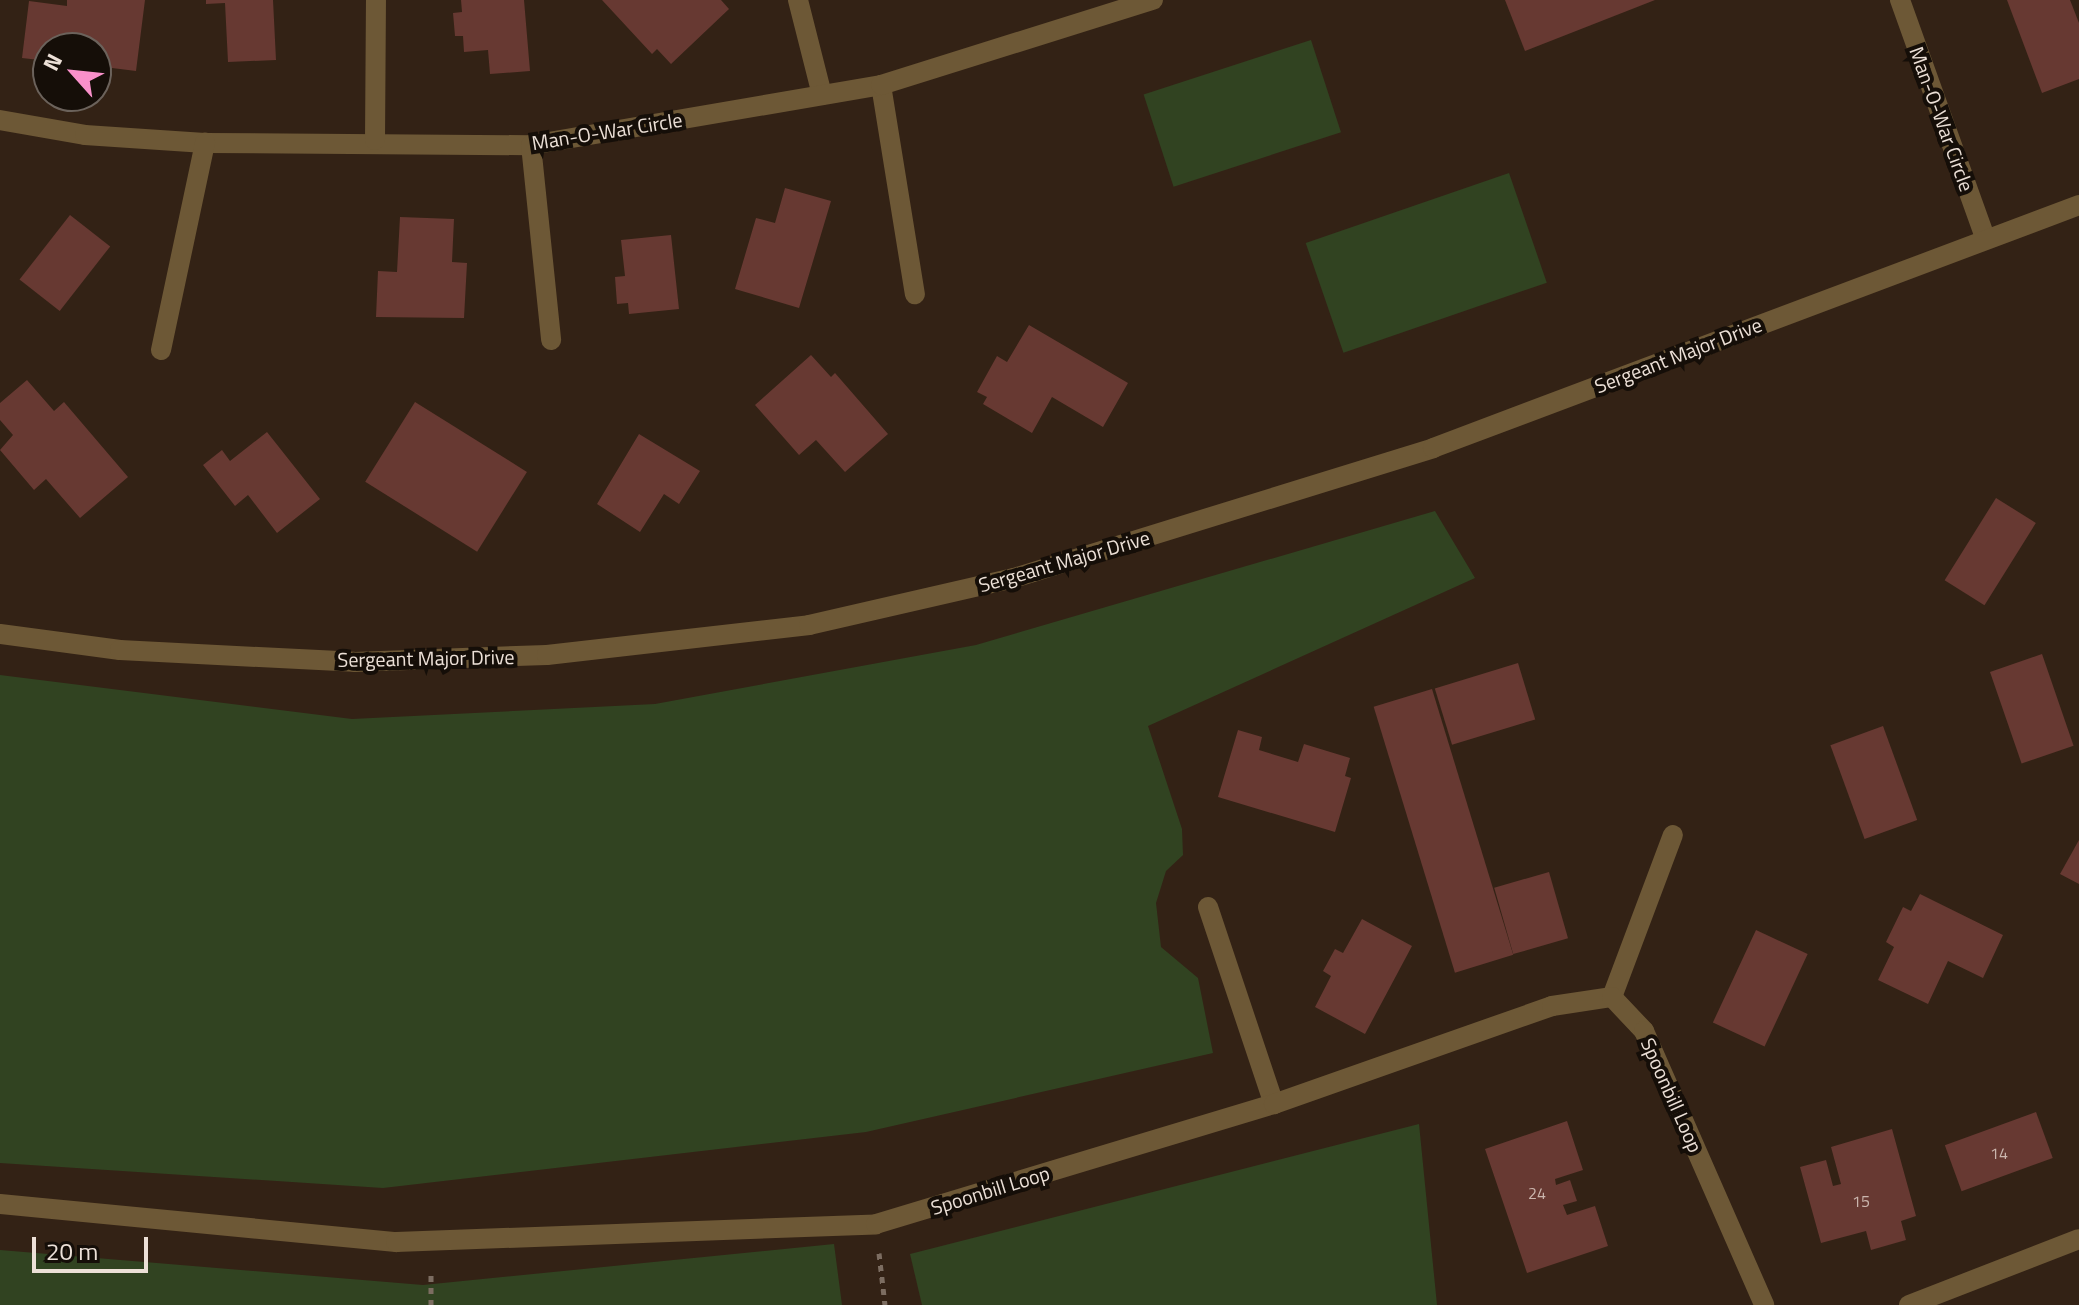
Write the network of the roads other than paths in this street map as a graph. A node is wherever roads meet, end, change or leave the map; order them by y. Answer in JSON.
{"nodes":[{"id":1,"x":376,"y":0,"type":"edge"},
{"id":2,"x":798,"y":0,"type":"edge"},
{"id":3,"x":1153,"y":0,"type":"edge"},
{"id":4,"x":1900,"y":0,"type":"edge"},
{"id":5,"x":881,"y":85,"type":"junction"},
{"id":6,"x":822,"y":95,"type":"junction"},
{"id":7,"x":0,"y":120,"type":"edge"},
{"id":8,"x":375,"y":140,"type":"junction"},
{"id":9,"x":205,"y":143,"type":"junction"},
{"id":10,"x":531,"y":145,"type":"junction"},
{"id":11,"x":2079,"y":205,"type":"edge"},
{"id":12,"x":1985,"y":238,"type":"junction"},
{"id":13,"x":915,"y":294,"type":"dead end"},
{"id":14,"x":551,"y":340,"type":"dead end"},
{"id":15,"x":161,"y":350,"type":"dead end"},
{"id":16,"x":0,"y":634,"type":"edge"},
{"id":17,"x":1673,"y":835,"type":"dead end"},
{"id":18,"x":1208,"y":907,"type":"dead end"},
{"id":19,"x":1612,"y":997,"type":"junction"},
{"id":20,"x":1274,"y":1104,"type":"junction"},
{"id":21,"x":0,"y":1204,"type":"edge"},
{"id":22,"x":2079,"y":1239,"type":"edge"},
{"id":23,"x":1764,"y":1305,"type":"edge"},
{"id":24,"x":1909,"y":1305,"type":"edge"}],
"edges":[{"from":1,"to":8,"type":"street"},
{"from":2,"to":6,"type":"street"},
{"from":3,"to":5,"type":"street","name":"Man-O-War Circle"},
{"from":4,"to":12,"type":"street","name":"Man-O-War Circle"},
{"from":5,"to":6,"type":"street","name":"Man-O-War Circle"},
{"from":5,"to":13,"type":"street"},
{"from":6,"to":10,"type":"street","name":"Man-O-War Circle"},
{"from":7,"to":9,"type":"street","name":"Man-O-War Circle"},
{"from":8,"to":9,"type":"street","name":"Man-O-War Circle"},
{"from":8,"to":10,"type":"street","name":"Man-O-War Circle"},
{"from":9,"to":15,"type":"street"},
{"from":10,"to":14,"type":"street"},
{"from":11,"to":12,"type":"street","name":"Sergeant Major Drive"},
{"from":12,"to":16,"type":"street","name":"Sergeant Major Drive"},
{"from":17,"to":19,"type":"street"},
{"from":18,"to":20,"type":"street"},
{"from":19,"to":20,"type":"street","name":"Spoonbill Loop"},
{"from":19,"to":23,"type":"street","name":"Spoonbill Loop"},
{"from":20,"to":21,"type":"street","name":"Spoonbill Loop"},
{"from":22,"to":24,"type":"street"}]}
